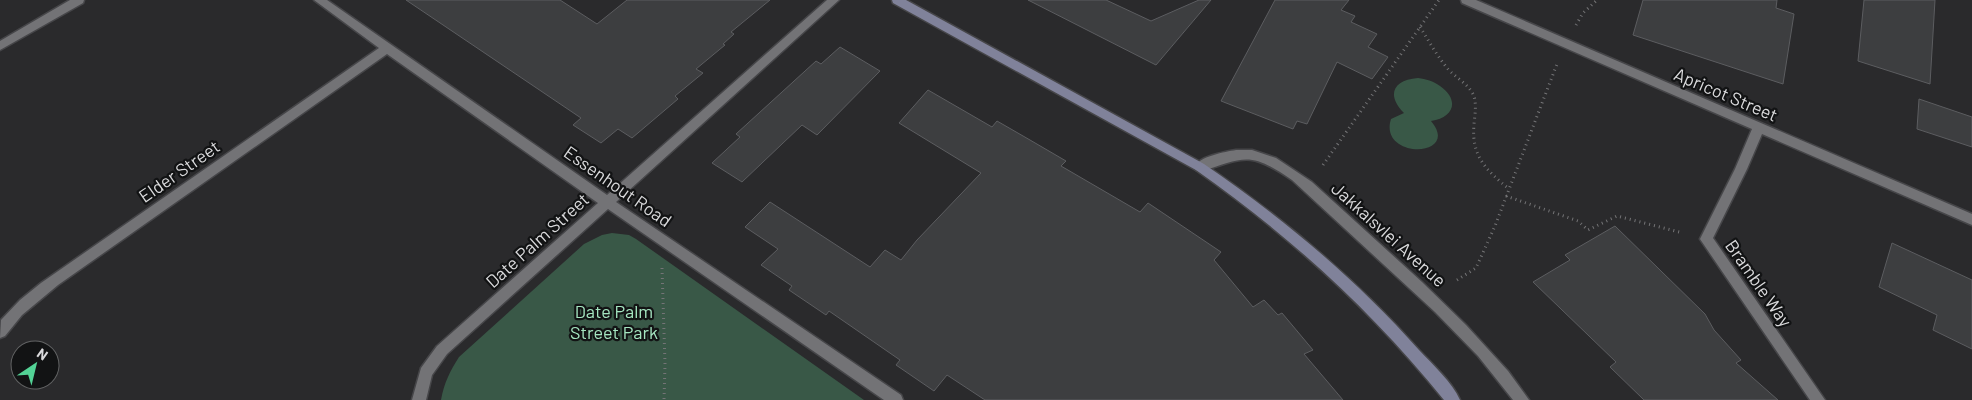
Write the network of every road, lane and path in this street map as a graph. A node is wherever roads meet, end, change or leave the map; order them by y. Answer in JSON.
{"nodes":[{"id":1,"x":79,"y":0,"type":"edge"},
{"id":2,"x":319,"y":0,"type":"edge"},
{"id":3,"x":834,"y":0,"type":"edge"},
{"id":4,"x":897,"y":0,"type":"edge"},
{"id":5,"x":1439,"y":0,"type":"edge"},
{"id":6,"x":1466,"y":0,"type":"edge"},
{"id":7,"x":1597,"y":0,"type":"edge"},
{"id":8,"x":1420,"y":27,"type":"junction"},
{"id":9,"x":1566,"y":44,"type":"junction"},
{"id":10,"x":0,"y":46,"type":"edge"},
{"id":11,"x":387,"y":48,"type":"junction"},
{"id":12,"x":1758,"y":128,"type":"junction"},
{"id":13,"x":1322,"y":165,"type":"dead end"},
{"id":14,"x":1200,"y":167,"type":"junction"},
{"id":15,"x":1509,"y":189,"type":"junction"},
{"id":16,"x":1506,"y":196,"type":"junction"},
{"id":17,"x":607,"y":202,"type":"junction"},
{"id":18,"x":1972,"y":220,"type":"edge"},
{"id":19,"x":1706,"y":239,"type":"junction"},
{"id":20,"x":663,"y":240,"type":"junction"},
{"id":21,"x":1457,"y":280,"type":"dead end"},
{"id":22,"x":0,"y":332,"type":"edge"},
{"id":23,"x":419,"y":400,"type":"edge"},
{"id":24,"x":664,"y":400,"type":"edge"},
{"id":25,"x":896,"y":400,"type":"edge"},
{"id":26,"x":1453,"y":400,"type":"edge"},
{"id":27,"x":1522,"y":400,"type":"edge"},
{"id":28,"x":1818,"y":400,"type":"edge"}],
"edges":[{"from":1,"to":10,"type":"street"},
{"from":2,"to":11,"type":"street","name":"Essenhout Road"},
{"from":3,"to":17,"type":"street","name":"Date Palm Street"},
{"from":4,"to":14,"type":"street"},
{"from":5,"to":8,"type":"path"},
{"from":6,"to":9,"type":"street","name":"Apricot Street"},
{"from":7,"to":9,"type":"path"},
{"from":8,"to":13,"type":"path"},
{"from":8,"to":15,"type":"path"},
{"from":9,"to":12,"type":"street","name":"Apricot Street"},
{"from":9,"to":15,"type":"path"},
{"from":11,"to":17,"type":"street","name":"Essenhout Road"},
{"from":11,"to":22,"type":"street","name":"Elder Street"},
{"from":12,"to":18,"type":"street","name":"Apricot Street"},
{"from":12,"to":19,"type":"street","name":"Bramble Way"},
{"from":14,"to":26,"type":"street"},
{"from":14,"to":27,"type":"street","name":"Jakkalsvlei Avenue"},
{"from":15,"to":16,"type":"path"},
{"from":16,"to":19,"type":"path"},
{"from":16,"to":21,"type":"path"},
{"from":17,"to":20,"type":"street","name":"Essenhout Road"},
{"from":17,"to":23,"type":"street","name":"Date Palm Street"},
{"from":19,"to":28,"type":"street","name":"Bramble Way"},
{"from":20,"to":24,"type":"path"},
{"from":20,"to":25,"type":"street","name":"Essenhout Road"}]}
